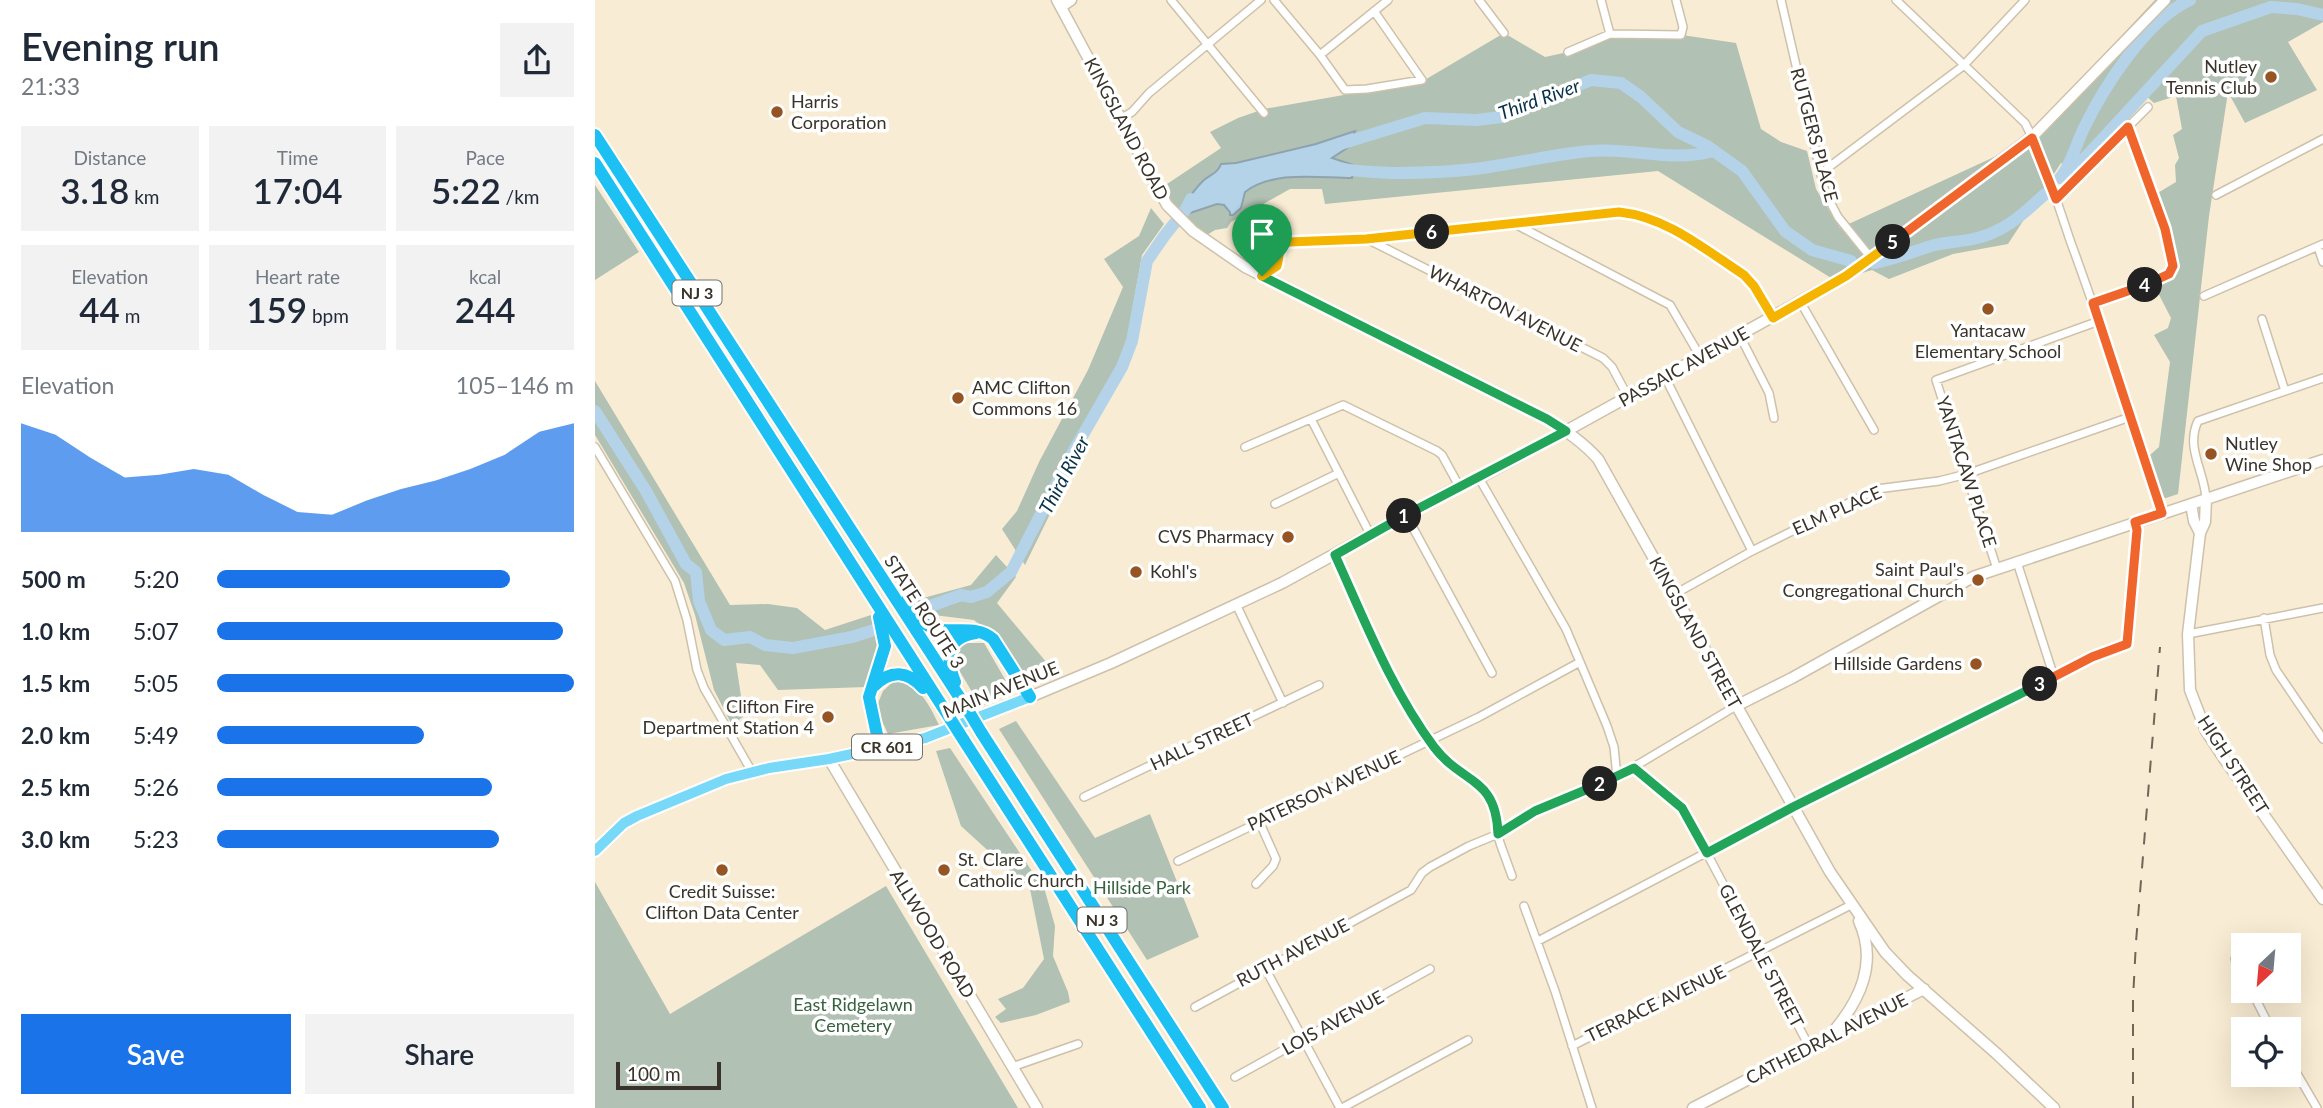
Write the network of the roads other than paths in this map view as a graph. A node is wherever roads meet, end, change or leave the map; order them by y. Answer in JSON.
{"nodes":[{"id":1,"x":1071,"y":0,"type":"edge"},
{"id":2,"x":1171,"y":0,"type":"edge"},
{"id":3,"x":1261,"y":0,"type":"edge"},
{"id":4,"x":1274,"y":0,"type":"edge"},
{"id":5,"x":1388,"y":0,"type":"edge"},
{"id":6,"x":1490,"y":0,"type":"edge"},
{"id":7,"x":1601,"y":0,"type":"edge"},
{"id":8,"x":1677,"y":0,"type":"edge"},
{"id":9,"x":1781,"y":0,"type":"edge"},
{"id":10,"x":1896,"y":0,"type":"edge"},
{"id":11,"x":2025,"y":0,"type":"edge"},
{"id":12,"x":2165,"y":0,"type":"edge"},
{"id":13,"x":1059,"y":4,"type":"edge"},
{"id":14,"x":1482,"y":4,"type":"edge"},
{"id":15,"x":1374,"y":11,"type":"junction"},
{"id":16,"x":1504,"y":33,"type":"dead end"},
{"id":17,"x":1610,"y":34,"type":"junction"},
{"id":18,"x":1208,"y":44,"type":"junction"},
{"id":19,"x":1568,"y":52,"type":"dead end"},
{"id":20,"x":1320,"y":55,"type":"junction"},
{"id":21,"x":1963,"y":66,"type":"junction"},
{"id":22,"x":2148,"y":107,"type":"dead end"},
{"id":23,"x":1264,"y":113,"type":"dead end"},
{"id":24,"x":1120,"y":119,"type":"junction"},
{"id":25,"x":2128,"y":127,"type":"junction"},
{"id":26,"x":595,"y":135,"type":"edge"},
{"id":27,"x":2032,"y":138,"type":"junction"},
{"id":28,"x":2323,"y":139,"type":"edge"},
{"id":29,"x":595,"y":163,"type":"edge"},
{"id":30,"x":1821,"y":173,"type":"junction"},
{"id":31,"x":2216,"y":195,"type":"dead end"},
{"id":32,"x":2056,"y":199,"type":"junction"},
{"id":33,"x":1515,"y":223,"type":"junction"},
{"id":34,"x":1366,"y":239,"type":"junction"},
{"id":35,"x":2320,"y":245,"type":"edge"},
{"id":36,"x":1871,"y":258,"type":"junction"},
{"id":37,"x":2323,"y":262,"type":"edge"},
{"id":38,"x":1245,"y":267,"type":"joint"},
{"id":39,"x":1262,"y":276,"type":"junction"},
{"id":40,"x":2204,"y":296,"type":"dead end"},
{"id":41,"x":1801,"y":303,"type":"junction"},
{"id":42,"x":2093,"y":303,"type":"junction"},
{"id":43,"x":1773,"y":318,"type":"junction"},
{"id":44,"x":2262,"y":319,"type":"dead end"},
{"id":45,"x":2099,"y":321,"type":"junction"},
{"id":46,"x":1740,"y":336,"type":"junction"},
{"id":47,"x":1701,"y":358,"type":"junction"},
{"id":48,"x":1665,"y":377,"type":"junction"},
{"id":49,"x":2323,"y":378,"type":"edge"},
{"id":50,"x":2284,"y":391,"type":"junction"},
{"id":51,"x":1628,"y":397,"type":"junction"},
{"id":52,"x":2130,"y":416,"type":"junction"},
{"id":53,"x":1774,"y":418,"type":"dead end"},
{"id":54,"x":1311,"y":419,"type":"junction"},
{"id":55,"x":1874,"y":430,"type":"dead end"},
{"id":56,"x":1566,"y":431,"type":"junction"},
{"id":57,"x":595,"y":447,"type":"edge"},
{"id":58,"x":1245,"y":447,"type":"dead end"},
{"id":59,"x":799,"y":451,"type":"junction"},
{"id":60,"x":2323,"y":460,"type":"edge"},
{"id":61,"x":1339,"y":473,"type":"junction"},
{"id":62,"x":1967,"y":474,"type":"junction"},
{"id":63,"x":1479,"y":478,"type":"junction"},
{"id":64,"x":1459,"y":486,"type":"junction"},
{"id":65,"x":2206,"y":499,"type":"junction"},
{"id":66,"x":1275,"y":504,"type":"dead end"},
{"id":67,"x":2191,"y":504,"type":"junction"},
{"id":68,"x":2162,"y":513,"type":"junction"},
{"id":69,"x":1406,"y":515,"type":"junction"},
{"id":70,"x":2135,"y":522,"type":"junction"},
{"id":71,"x":2200,"y":533,"type":"junction"},
{"id":72,"x":1370,"y":534,"type":"junction"},
{"id":73,"x":1752,"y":551,"type":"junction"},
{"id":74,"x":1335,"y":555,"type":"junction"},
{"id":75,"x":2017,"y":562,"type":"junction"},
{"id":76,"x":1997,"y":569,"type":"junction"},
{"id":77,"x":1673,"y":594,"type":"junction"},
{"id":78,"x":873,"y":599,"type":"junction"},
{"id":79,"x":1236,"y":604,"type":"junction"},
{"id":80,"x":2323,"y":608,"type":"edge"},
{"id":81,"x":2264,"y":618,"type":"junction"},
{"id":82,"x":986,"y":634,"type":"junction"},
{"id":83,"x":2188,"y":634,"type":"junction"},
{"id":84,"x":1580,"y":662,"type":"junction"},
{"id":85,"x":1492,"y":673,"type":"dead end"},
{"id":86,"x":2054,"y":677,"type":"junction"},
{"id":87,"x":1319,"y":685,"type":"dead end"},
{"id":88,"x":871,"y":688,"type":"junction"},
{"id":89,"x":1031,"y":697,"type":"junction"},
{"id":90,"x":1283,"y":703,"type":"junction"},
{"id":91,"x":1735,"y":706,"type":"junction"},
{"id":92,"x":969,"y":712,"type":"junction"},
{"id":93,"x":951,"y":720,"type":"junction"},
{"id":94,"x":2323,"y":739,"type":"edge"},
{"id":95,"x":1430,"y":741,"type":"junction"},
{"id":96,"x":880,"y":749,"type":"junction"},
{"id":97,"x":829,"y":759,"type":"junction"},
{"id":98,"x":1634,"y":768,"type":"junction"},
{"id":99,"x":753,"y":772,"type":"junction"},
{"id":100,"x":1617,"y":777,"type":"junction"},
{"id":101,"x":1084,"y":797,"type":"dead end"},
{"id":102,"x":1793,"y":807,"type":"junction"},
{"id":103,"x":1259,"y":821,"type":"junction"},
{"id":104,"x":1498,"y":834,"type":"junction"},
{"id":105,"x":595,"y":851,"type":"edge"},
{"id":106,"x":1707,"y":853,"type":"junction"},
{"id":107,"x":1178,"y":861,"type":"dead end"},
{"id":108,"x":1512,"y":876,"type":"dead end"},
{"id":109,"x":1255,"y":884,"type":"dead end"},
{"id":110,"x":2319,"y":886,"type":"edge"},
{"id":111,"x":2323,"y":899,"type":"edge"},
{"id":112,"x":1851,"y":905,"type":"junction"},
{"id":113,"x":1524,"y":906,"type":"dead end"},
{"id":114,"x":1538,"y":941,"type":"junction"},
{"id":115,"x":1759,"y":952,"type":"junction"},
{"id":116,"x":1265,"y":968,"type":"junction"},
{"id":117,"x":1430,"y":969,"type":"dead end"},
{"id":118,"x":1924,"y":989,"type":"junction"},
{"id":119,"x":1195,"y":1007,"type":"dead end"},
{"id":120,"x":1830,"y":1035,"type":"junction"},
{"id":121,"x":1303,"y":1039,"type":"junction"},
{"id":122,"x":1468,"y":1040,"type":"dead end"},
{"id":123,"x":1078,"y":1044,"type":"dead end"},
{"id":124,"x":1572,"y":1046,"type":"junction"},
{"id":125,"x":1810,"y":1048,"type":"junction"},
{"id":126,"x":1012,"y":1068,"type":"junction"},
{"id":127,"x":1235,"y":1077,"type":"dead end"},
{"id":128,"x":2301,"y":1081,"type":"edge"},
{"id":129,"x":1707,"y":1105,"type":"edge"},
{"id":130,"x":1037,"y":1108,"type":"edge"},
{"id":131,"x":1200,"y":1108,"type":"edge"},
{"id":132,"x":1223,"y":1108,"type":"edge"},
{"id":133,"x":1341,"y":1108,"type":"edge"},
{"id":134,"x":1592,"y":1108,"type":"edge"},
{"id":135,"x":1693,"y":1108,"type":"edge"},
{"id":136,"x":2054,"y":1108,"type":"edge"},
{"id":137,"x":2317,"y":1108,"type":"edge"}],
"edges":[{"from":1,"to":13,"type":"main road"},
{"from":2,"to":18,"type":"street"},
{"from":3,"to":18,"type":"street"},
{"from":4,"to":20,"type":"street"},
{"from":5,"to":15,"type":"street"},
{"from":6,"to":14,"type":"street"},
{"from":7,"to":17,"type":"street"},
{"from":8,"to":17,"type":"street"},
{"from":9,"to":30,"type":"street","name":"RUTGERS PLACE"},
{"from":10,"to":21,"type":"street"},
{"from":11,"to":21,"type":"street"},
{"from":12,"to":27,"type":"main road","name":"PASSAIC AVENUE"},
{"from":13,"to":24,"type":"main road","name":"KINGSLAND ROAD"},
{"from":14,"to":16,"type":"street"},
{"from":15,"to":20,"type":"street"},
{"from":15,"to":20,"type":"street"},
{"from":17,"to":19,"type":"street"},
{"from":18,"to":23,"type":"street"},
{"from":18,"to":24,"type":"street"},
{"from":21,"to":27,"type":"street"},
{"from":21,"to":30,"type":"street"},
{"from":22,"to":25,"type":"street"},
{"from":24,"to":38,"type":"main road","name":"KINGSLAND ROAD"},
{"from":25,"to":32,"type":"street"},
{"from":25,"to":42,"type":"street"},
{"from":26,"to":59,"type":"highway","name":"STATE ROUTE 3","number":"NJ 3"},
{"from":27,"to":32,"type":"street"},
{"from":27,"to":36,"type":"main road","name":"PASSAIC AVENUE"},
{"from":28,"to":31,"type":"street"},
{"from":29,"to":78,"type":"highway","name":"STATE ROUTE 3","number":"NJ 3"},
{"from":30,"to":36,"type":"street","name":"RUTGERS PLACE"},
{"from":32,"to":42,"type":"street"},
{"from":33,"to":34,"type":"street"},
{"from":33,"to":43,"type":"street"},
{"from":33,"to":47,"type":"street"},
{"from":34,"to":39,"type":"street"},
{"from":34,"to":51,"type":"street","name":"WHARTON AVENUE"},
{"from":35,"to":37,"type":"street"},
{"from":35,"to":40,"type":"street"},
{"from":36,"to":41,"type":"main road","name":"PASSAIC AVENUE"},
{"from":38,"to":39,"type":"main road","name":"KINGSLAND STREET"},
{"from":39,"to":56,"type":"main road","name":"KINGSLAND STREET"},
{"from":41,"to":43,"type":"main road","name":"PASSAIC AVENUE"},
{"from":41,"to":55,"type":"street"},
{"from":42,"to":45,"type":"street"},
{"from":43,"to":46,"type":"main road","name":"PASSAIC AVENUE"},
{"from":44,"to":50,"type":"street"},
{"from":45,"to":52,"type":"street"},
{"from":45,"to":62,"type":"street","name":"YANTACAW PLACE"},
{"from":46,"to":47,"type":"main road","name":"PASSAIC AVENUE"},
{"from":46,"to":53,"type":"street"},
{"from":47,"to":48,"type":"main road","name":"PASSAIC AVENUE"},
{"from":48,"to":51,"type":"main road","name":"PASSAIC AVENUE"},
{"from":48,"to":73,"type":"street"},
{"from":49,"to":50,"type":"street"},
{"from":50,"to":65,"type":"street"},
{"from":51,"to":56,"type":"main road","name":"PASSAIC AVENUE"},
{"from":52,"to":62,"type":"street","name":"ELM PLACE"},
{"from":52,"to":68,"type":"street"},
{"from":54,"to":58,"type":"street"},
{"from":54,"to":61,"type":"street"},
{"from":54,"to":64,"type":"street"},
{"from":56,"to":63,"type":"main road","name":"PASSAIC AVENUE"},
{"from":56,"to":77,"type":"main road","name":"KINGSLAND STREET"},
{"from":57,"to":99,"type":"street"},
{"from":59,"to":82,"type":"highway"},
{"from":59,"to":92,"type":"highway","name":"STATE ROUTE 3","number":"NJ 3"},
{"from":60,"to":65,"type":"main road"},
{"from":61,"to":66,"type":"street"},
{"from":61,"to":72,"type":"street"},
{"from":62,"to":73,"type":"street","name":"ELM PLACE"},
{"from":62,"to":76,"type":"street","name":"YANTACAW PLACE"},
{"from":63,"to":64,"type":"main road","name":"PASSAIC AVENUE"},
{"from":63,"to":84,"type":"street"},
{"from":64,"to":69,"type":"main road","name":"PASSAIC AVENUE"},
{"from":65,"to":67,"type":"main road"},
{"from":65,"to":71,"type":"main road","name":"HIGH STREET"},
{"from":67,"to":68,"type":"main road"},
{"from":67,"to":71,"type":"main road","name":"HIGH STREET"},
{"from":68,"to":70,"type":"main road"},
{"from":69,"to":72,"type":"main road","name":"PASSAIC AVENUE"},
{"from":69,"to":85,"type":"street"},
{"from":70,"to":75,"type":"main road"},
{"from":70,"to":86,"type":"street"},
{"from":71,"to":83,"type":"main road","name":"HIGH STREET"},
{"from":72,"to":74,"type":"main road","name":"MAIN AVENUE","number":"CR 601"},
{"from":73,"to":77,"type":"street","name":"ELM PLACE"},
{"from":74,"to":79,"type":"main road","name":"MAIN AVENUE","number":"CR 601"},
{"from":74,"to":95,"type":"street"},
{"from":75,"to":76,"type":"main road"},
{"from":75,"to":86,"type":"street"},
{"from":76,"to":91,"type":"main road"},
{"from":77,"to":91,"type":"main road","name":"KINGSLAND STREET"},
{"from":78,"to":88,"type":"highway"},
{"from":78,"to":93,"type":"highway","name":"STATE ROUTE 3","number":"NJ 3"},
{"from":79,"to":89,"type":"main road","name":"MAIN AVENUE","number":"CR 601"},
{"from":79,"to":90,"type":"street"},
{"from":80,"to":81,"type":"street"},
{"from":81,"to":83,"type":"street"},
{"from":81,"to":94,"type":"street"},
{"from":82,"to":89,"type":"highway"},
{"from":82,"to":92,"type":"highway"},
{"from":83,"to":110,"type":"main road","name":"HIGH STREET"},
{"from":84,"to":95,"type":"street","name":"PATERSON AVENUE"},
{"from":84,"to":100,"type":"street"},
{"from":86,"to":102,"type":"street"},
{"from":87,"to":90,"type":"street","name":"HALL STREET"},
{"from":88,"to":93,"type":"highway"},
{"from":88,"to":96,"type":"highway"},
{"from":89,"to":96,"type":"main road","name":"MAIN AVENUE","number":"CR 601"},
{"from":90,"to":101,"type":"street","name":"HALL STREET"},
{"from":91,"to":98,"type":"street","name":"RUTH AVENUE"},
{"from":91,"to":102,"type":"main road","name":"KINGSLAND STREET"},
{"from":92,"to":132,"type":"highway","name":"STATE ROUTE 3","number":"NJ 3","bridge":true},
{"from":93,"to":131,"type":"highway","name":"STATE ROUTE 3","number":"NJ 3","bridge":true},
{"from":95,"to":103,"type":"street","name":"PATERSON AVENUE"},
{"from":95,"to":104,"type":"street"},
{"from":96,"to":97,"type":"main road","name":"MAIN AVENUE","number":"CR 601"},
{"from":97,"to":99,"type":"main road","name":"MAIN AVENUE","number":"CR 601"},
{"from":97,"to":126,"type":"main road","name":"ALLWOOD ROAD"},
{"from":98,"to":100,"type":"street","name":"RUTH AVENUE"},
{"from":98,"to":106,"type":"street","name":"GLENDALE STREET"},
{"from":99,"to":105,"type":"main road","name":"MAIN AVENUE","number":"CR 601"},
{"from":100,"to":104,"type":"street","name":"RUTH AVENUE"},
{"from":102,"to":106,"type":"street"},
{"from":102,"to":112,"type":"main road","name":"KINGSLAND STREET"},
{"from":103,"to":107,"type":"street","name":"PATERSON AVENUE"},
{"from":103,"to":109,"type":"street"},
{"from":104,"to":108,"type":"street"},
{"from":104,"to":116,"type":"street","name":"RUTH AVENUE"},
{"from":106,"to":114,"type":"street"},
{"from":106,"to":115,"type":"street","name":"GLENDALE STREET"},
{"from":110,"to":111,"type":"main road","name":"HIGH STREET"},
{"from":112,"to":115,"type":"street","name":"TERRACE AVENUE"},
{"from":112,"to":118,"type":"main road","name":"KINGSLAND STREET"},
{"from":112,"to":120,"type":"main road"},
{"from":113,"to":114,"type":"street"},
{"from":114,"to":124,"type":"street"},
{"from":115,"to":124,"type":"street","name":"TERRACE AVENUE"},
{"from":115,"to":125,"type":"street","name":"GLENDALE STREET"},
{"from":116,"to":119,"type":"street","name":"RUTH AVENUE"},
{"from":116,"to":121,"type":"street"},
{"from":117,"to":121,"type":"street","name":"LOIS AVENUE"},
{"from":118,"to":120,"type":"main road","name":"CATHEDRAL AVENUE"},
{"from":118,"to":136,"type":"main road","name":"KINGSLAND STREET"},
{"from":120,"to":125,"type":"main road","name":"CATHEDRAL AVENUE"},
{"from":121,"to":127,"type":"street","name":"LOIS AVENUE"},
{"from":121,"to":133,"type":"street"},
{"from":122,"to":133,"type":"street"},
{"from":123,"to":126,"type":"street"},
{"from":124,"to":134,"type":"street"},
{"from":125,"to":129,"type":"main road","name":"CATHEDRAL AVENUE"},
{"from":126,"to":130,"type":"main road","name":"ALLWOOD ROAD"},
{"from":128,"to":137,"type":"street"},
{"from":129,"to":135,"type":"main road","name":"CATHEDRAL AVENUE"}]}
